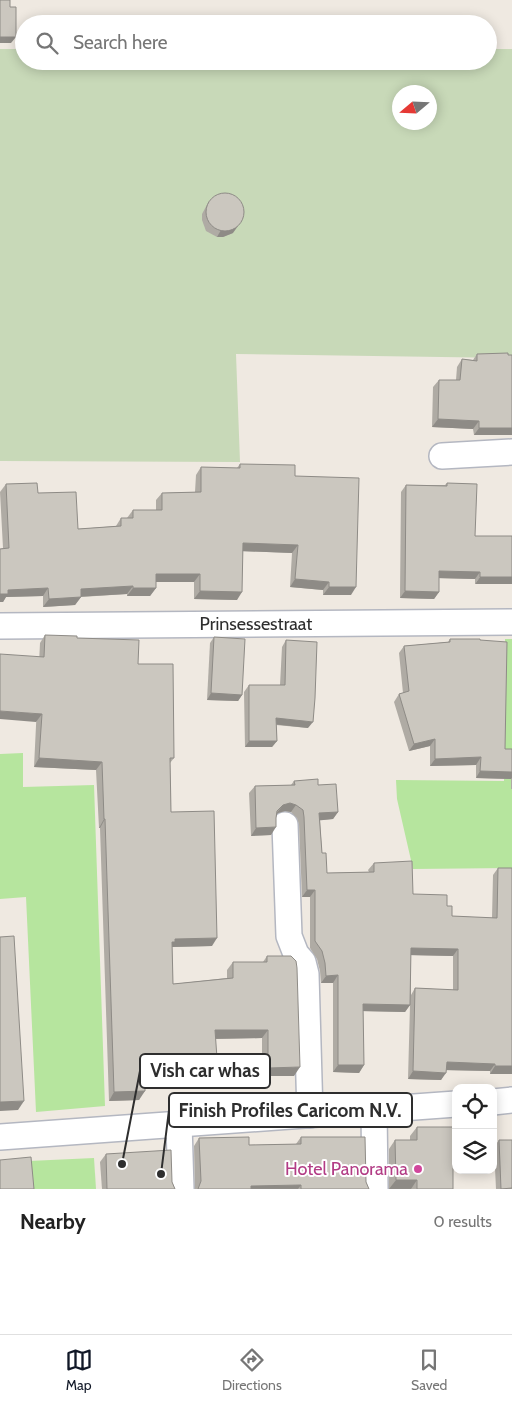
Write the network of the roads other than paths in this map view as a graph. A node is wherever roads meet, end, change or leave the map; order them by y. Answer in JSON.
{"nodes":[{"id":1,"x":512,"y":452,"type":"edge"},
{"id":2,"x":442,"y":456,"type":"dead end"},
{"id":3,"x":512,"y":622,"type":"edge"},
{"id":4,"x":0,"y":626,"type":"edge"},
{"id":5,"x":286,"y":825,"type":"dead end"},
{"id":6,"x":512,"y":1100,"type":"edge"},
{"id":7,"x":497,"y":1102,"type":"edge"},
{"id":8,"x":452,"y":1104,"type":"edge"},
{"id":9,"x":374,"y":1110,"type":"junction"},
{"id":10,"x":310,"y":1115,"type":"junction"},
{"id":11,"x":179,"y":1124,"type":"junction"},
{"id":12,"x":0,"y":1137,"type":"edge"},
{"id":13,"x":181,"y":1189,"type":"edge"},
{"id":14,"x":375,"y":1189,"type":"edge"}],
"edges":[{"from":1,"to":2,"type":"street"},
{"from":3,"to":4,"type":"street","name":"Prinsessestraat"},
{"from":5,"to":10,"type":"street"},
{"from":6,"to":7,"type":"street"},
{"from":8,"to":9,"type":"street"},
{"from":9,"to":10,"type":"street"},
{"from":9,"to":14,"type":"street"},
{"from":10,"to":11,"type":"street"},
{"from":11,"to":12,"type":"street"},
{"from":11,"to":13,"type":"street"}]}
